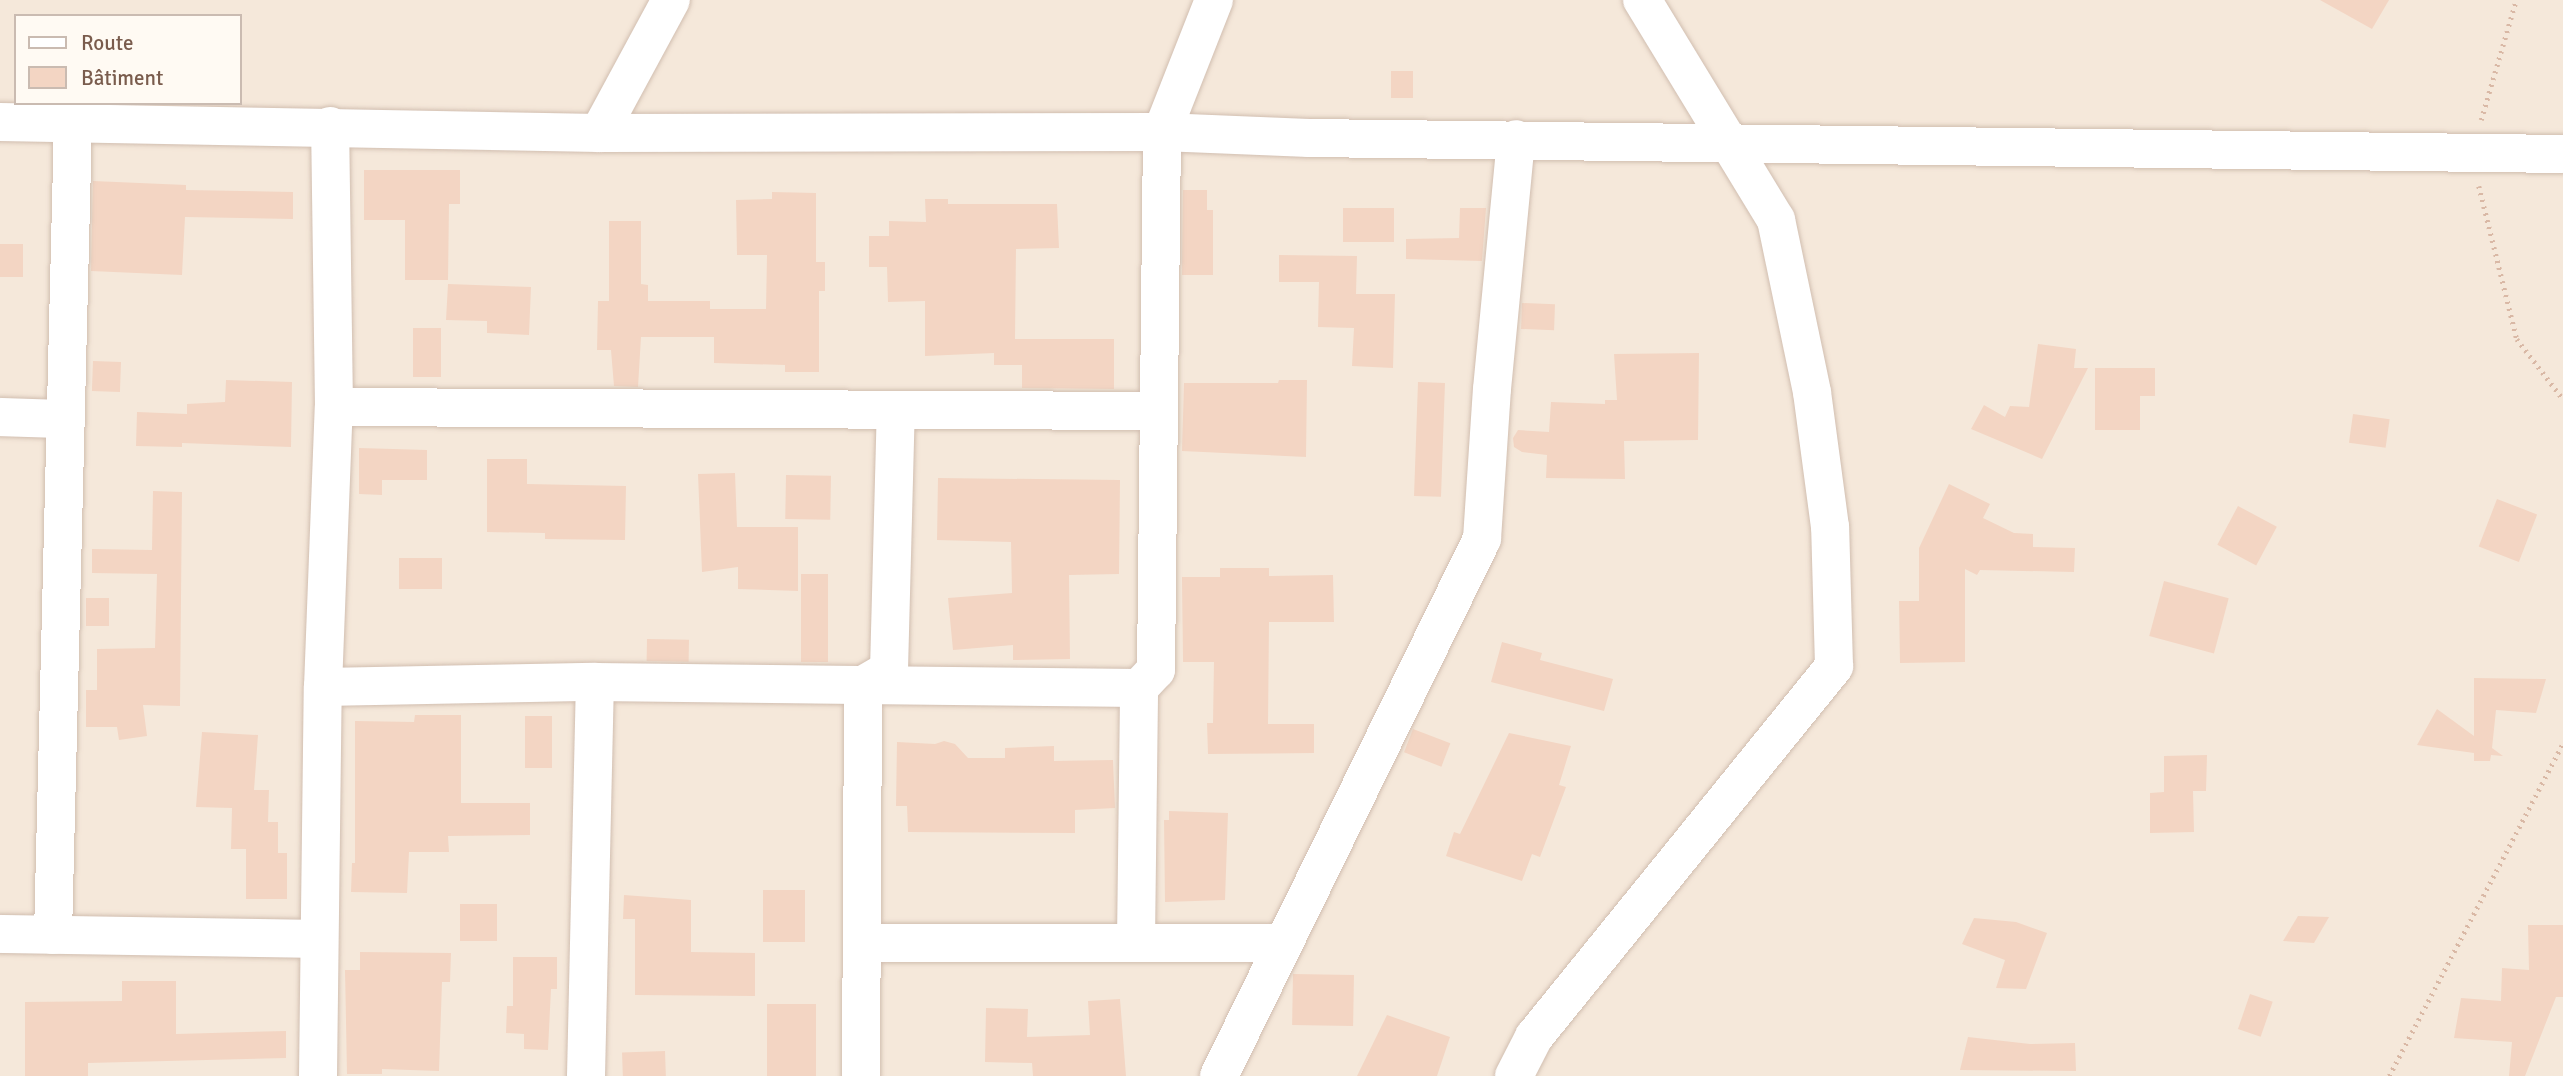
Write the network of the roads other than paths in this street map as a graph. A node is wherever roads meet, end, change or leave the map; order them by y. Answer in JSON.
{"nodes":[{"id":1,"x":671,"y":0,"type":"edge"},
{"id":2,"x":1214,"y":0,"type":"edge"},
{"id":3,"x":1642,"y":0,"type":"edge"},
{"id":4,"x":0,"y":122,"type":"edge"},
{"id":5,"x":72,"y":123,"type":"junction"},
{"id":6,"x":330,"y":126,"type":"junction"},
{"id":7,"x":1163,"y":132,"type":"junction"},
{"id":8,"x":599,"y":133,"type":"junction"},
{"id":9,"x":1516,"y":139,"type":"junction"},
{"id":10,"x":1731,"y":143,"type":"junction"},
{"id":11,"x":2563,"y":154,"type":"edge"},
{"id":12,"x":334,"y":407,"type":"junction"},
{"id":13,"x":896,"y":411,"type":"junction"},
{"id":14,"x":1158,"y":411,"type":"junction"},
{"id":15,"x":0,"y":417,"type":"edge"},
{"id":16,"x":65,"y":419,"type":"junction"},
{"id":17,"x":595,"y":682,"type":"junction"},
{"id":18,"x":863,"y":685,"type":"junction"},
{"id":19,"x":323,"y":687,"type":"junction"},
{"id":20,"x":1139,"y":688,"type":"junction"},
{"id":21,"x":0,"y":934,"type":"edge"},
{"id":22,"x":53,"y":935,"type":"junction"},
{"id":23,"x":319,"y":939,"type":"junction"},
{"id":24,"x":1136,"y":941,"type":"junction"},
{"id":25,"x":862,"y":943,"type":"junction"},
{"id":26,"x":1284,"y":943,"type":"junction"},
{"id":27,"x":318,"y":1076,"type":"edge"},
{"id":28,"x":586,"y":1076,"type":"edge"},
{"id":29,"x":861,"y":1076,"type":"edge"},
{"id":30,"x":1219,"y":1076,"type":"edge"},
{"id":31,"x":1514,"y":1076,"type":"edge"}],
"edges":[{"from":1,"to":8,"type":"street"},
{"from":2,"to":7,"type":"street"},
{"from":3,"to":10,"type":"street"},
{"from":4,"to":5,"type":"street"},
{"from":5,"to":6,"type":"street"},
{"from":5,"to":16,"type":"street"},
{"from":6,"to":8,"type":"street"},
{"from":6,"to":12,"type":"street"},
{"from":7,"to":8,"type":"street"},
{"from":7,"to":9,"type":"street"},
{"from":7,"to":14,"type":"street"},
{"from":9,"to":10,"type":"street"},
{"from":9,"to":26,"type":"street"},
{"from":10,"to":11,"type":"street"},
{"from":10,"to":31,"type":"street"},
{"from":12,"to":13,"type":"street"},
{"from":12,"to":19,"type":"street"},
{"from":13,"to":14,"type":"street"},
{"from":13,"to":18,"type":"street"},
{"from":14,"to":20,"type":"street"},
{"from":15,"to":16,"type":"street"},
{"from":16,"to":22,"type":"street"},
{"from":17,"to":18,"type":"street"},
{"from":17,"to":19,"type":"street"},
{"from":17,"to":28,"type":"street"},
{"from":18,"to":20,"type":"street"},
{"from":18,"to":25,"type":"street"},
{"from":19,"to":23,"type":"street"},
{"from":20,"to":24,"type":"street"},
{"from":21,"to":22,"type":"street"},
{"from":22,"to":23,"type":"street"},
{"from":23,"to":27,"type":"street"},
{"from":24,"to":25,"type":"street"},
{"from":24,"to":26,"type":"street"},
{"from":25,"to":29,"type":"street"},
{"from":26,"to":30,"type":"street"}]}
